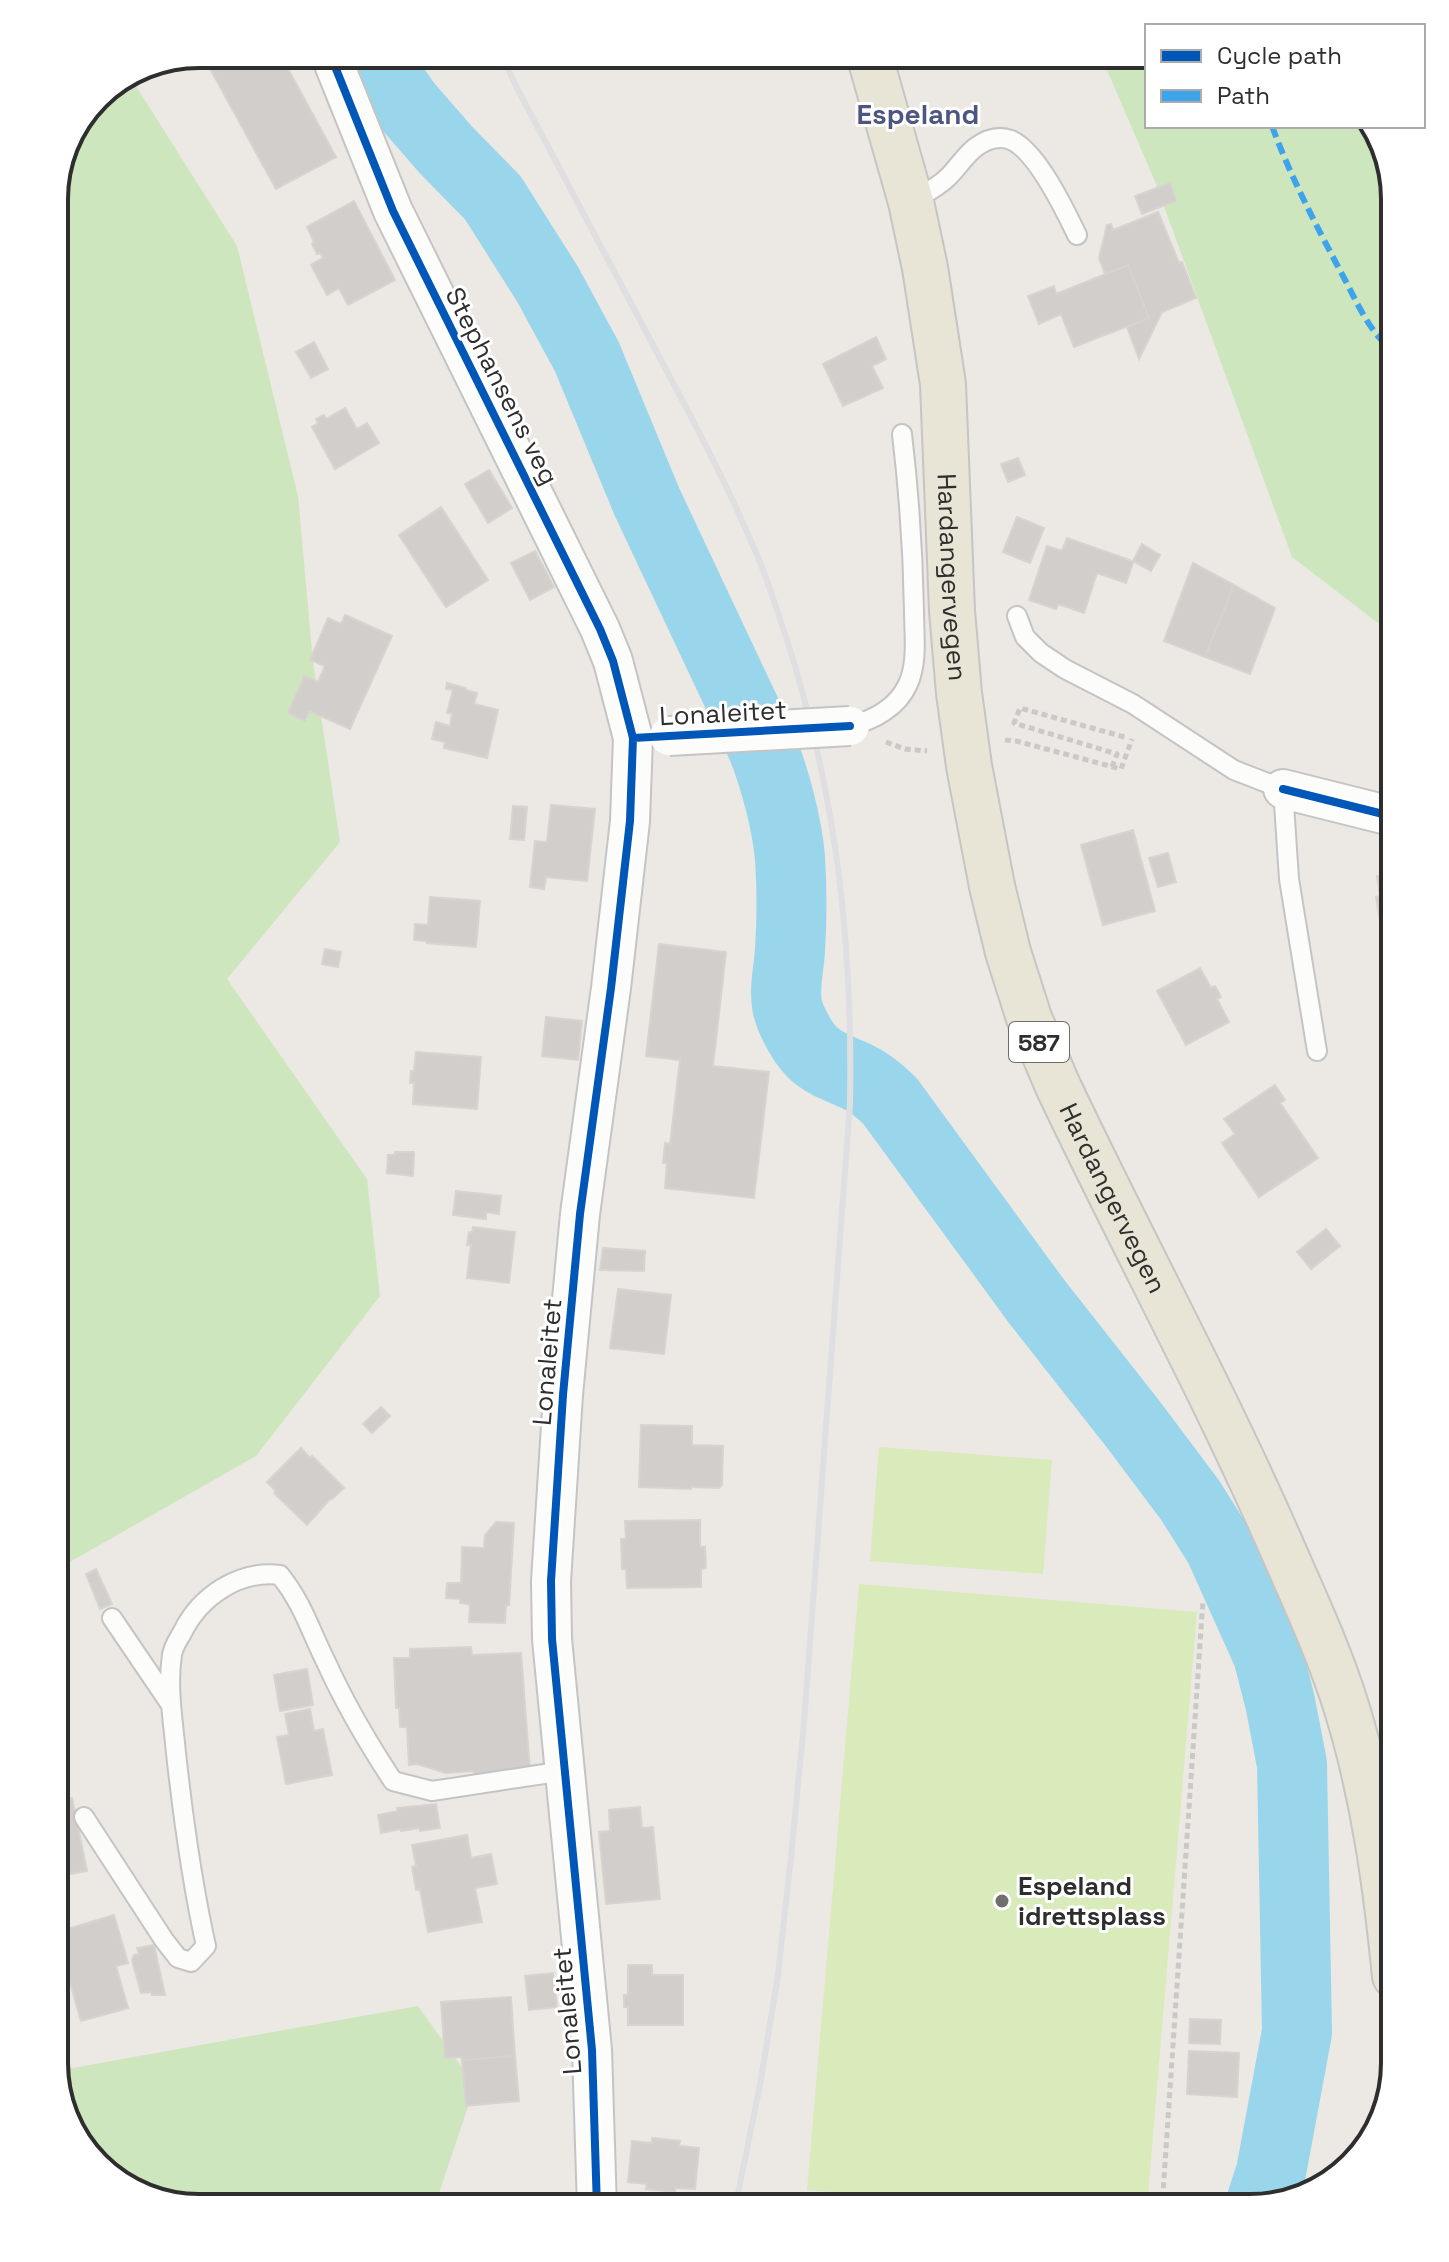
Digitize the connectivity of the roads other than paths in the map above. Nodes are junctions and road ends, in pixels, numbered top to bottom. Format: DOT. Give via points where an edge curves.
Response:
graph roads {
  1 [pos="336,68"];
  2 [pos="873,68"];
  3 [pos="911,202"];
  4 [pos="1077,235"];
  5 [pos="902,434"];
  6 [pos="1017,616"];
  7 [pos="850,726"];
  8 [pos="651,737"];
  9 [pos="1283,789"];
  10 [pos="1381,814"];
  11 [pos="1317,1051"];
  12 [pos="112,1618"];
  13 [pos="171,1705"];
  14 [pos="564,1771"];
  15 [pos="84,1817"];
  16 [pos="1381,1856"];
  17 [pos="597,2194"];
  1 -- 8 [label="street, Stephansens veg" via="393,211"];
  2 -- 3 [label="main road, Hardangervegen / 587"];
  3 -- 4 [label="lane" via="944,181 975,147 995,137 1012,140 1050,185"];
  3 -- 16 [label="main road, Hardangervegen / 587" via="943,384 959,693 1008,952 1057,1084 1317,1626 1368,1786"];
  5 -- 7 [label="lane, Lonaleitet" via="914,572 914,658 908,684 896,702"];
  6 -- 9 [label="lane" via="1025,637 1065,669 1146,712 1234,770"];
  7 -- 8 [label="street, Lonaleitet, bridge"];
  8 -- 14 [label="street, Lonaleitet" via="628,836 580,1214 563,1395 551,1581"];
  9 -- 10 [label="street"];
  9 -- 11 [label="lane" via="1289,879"];
  12 -- 13 [label="lane"];
  13 -- 14 [label="lane" via="172,1652 188,1619 230,1583 263,1573 280,1575 297,1597 326,1664 393,1781 432,1791"];
  13 -- 15 [label="lane" via="206,1946 191,1962 178,1958 164,1940"];
  14 -- 17 [label="street, Lonaleitet" via="592,2050"];
}
